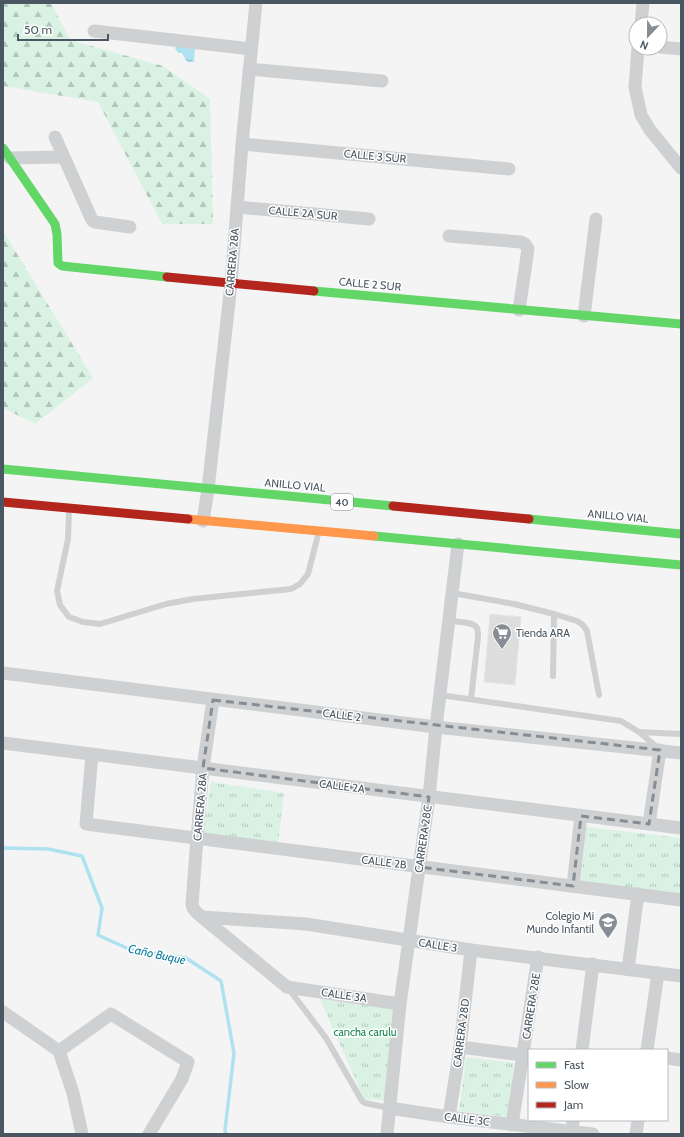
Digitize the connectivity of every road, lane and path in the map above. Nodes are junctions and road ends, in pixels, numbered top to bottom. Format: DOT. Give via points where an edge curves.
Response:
graph roads {
  1 [pos="256,3"];
  2 [pos="643,3"];
  3 [pos="642,16"];
  4 [pos="94,31"];
  5 [pos="668,48"];
  6 [pos="251,49"];
  7 [pos="681,49"];
  8 [pos="637,56"];
  9 [pos="249,69"];
  10 [pos="382,82"];
  11 [pos="55,137"];
  12 [pos="242,144"];
  13 [pos="7,153"];
  14 [pos="63,158"];
  15 [pos="681,168"];
  16 [pos="509,169"];
  17 [pos="237,207"];
  18 [pos="369,219"];
  19 [pos="596,219"];
  20 [pos="130,227"];
  21 [pos="449,236"];
  22 [pos="231,284"];
  23 [pos="519,310"];
  24 [pos="584,316"];
  25 [pos="681,324"];
  26 [pos="3,470"];
  27 [pos="208,489"];
  28 [pos="3,502"];
  29 [pos="69,508"];
  30 [pos="202,521"];
  31 [pos="319,532"];
  32 [pos="681,534"];
  33 [pos="458,544"];
  34 [pos="681,565"];
  35 [pos="452,593"];
  36 [pos="554,614"];
  37 [pos="449,621"];
  38 [pos="3,673"];
  39 [pos="553,676"];
  40 [pos="440,695"];
  41 [pos="599,695"];
  42 [pos="471,699"];
  43 [pos="213,700"];
  44 [pos="436,727"];
  45 [pos="639,732"];
  46 [pos="681,734"];
  47 [pos="3,743"];
  48 [pos="660,750"];
  49 [pos="681,753"];
  50 [pos="92,754"];
  51 [pos="203,768"];
  52 [pos="429,797"];
  53 [pos="581,816"];
  54 [pos="649,824"];
  55 [pos="681,828"];
  56 [pos="197,838"];
  57 [pos="419,866"];
  58 [pos="573,886"];
  59 [pos="638,894"];
  60 [pos="681,900"];
  61 [pos="199,915"];
  62 [pos="408,940"];
  63 [pos="471,950"];
  64 [pos="538,957"];
  65 [pos="593,964"];
  66 [pos="628,969"];
  67 [pos="658,973"];
  68 [pos="681,976"];
  69 [pos="287,987"];
  70 [pos="400,1004"];
  71 [pos="3,1012"];
  72 [pos="460,1046"];
  73 [pos="582,1049"];
  74 [pos="647,1049"];
  75 [pos="59,1051"];
  76 [pos="523,1055"];
  77 [pos="668,1058"];
  78 [pos="681,1060"];
  79 [pos="390,1108"];
  80 [pos="449,1117"];
  81 [pos="638,1121"];
  82 [pos="512,1125"];
  83 [pos="573,1126"];
  84 [pos="82,1134"];
  85 [pos="149,1134"];
  86 [pos="387,1134"];
  87 [pos="593,1134"];
  88 [pos="636,1134"];
  1 -- 6 [label="street, CARRERA 28A"];
  2 -- 3 [label="street"];
  4 -- 6 [label="street"];
  5 -- 7 [label="street"];
  6 -- 9 [label="street, CARRERA 28A"];
  8 -- 15 [label="street" via="635,87 641,115"];
  9 -- 10 [label="street"];
  9 -- 12 [label="street, CARRERA 28A"];
  11 -- 14 [label="street"];
  12 -- 16 [label="street, CALLE 3 SUR"];
  12 -- 17 [label="street, CARRERA 28A"];
  13 -- 14 [label="street"];
  13 -- 22 [label="main road, CALLE 2 SUR" via="55,224 58,233 56,255 58,263 62,266"];
  14 -- 20 [label="street" via="92,220"];
  17 -- 18 [label="street, CALLE 2A SUR"];
  17 -- 22 [label="street, CARRERA 28A"];
  19 -- 24 [label="street"];
  21 -- 23 [label="street" via="525,244 528,249"];
  22 -- 23 [label="main road, CALLE 2 SUR"];
  22 -- 27 [label="street, CARRERA 28A"];
  23 -- 24 [label="main road, CALLE 2 SUR"];
  24 -- 25 [label="main road, CALLE 2 SUR"];
  26 -- 27 [label="main road, ANILLO VIAL / 40"];
  27 -- 30 [label="street, CARRERA 28A"];
  27 -- 32 [label="main road, ANILLO VIAL / 40"];
  28 -- 29 [label="main road"];
  29 -- 30 [label="main road"];
  29 -- 31 [label="lane" via="68,539 57,591 60,605 69,617 100,624 166,604 193,599 291,589 300,584 308,574"];
  30 -- 31 [label="main road"];
  31 -- 33 [label="main road"];
  33 -- 34 [label="main road"];
  33 -- 35 [label="street, CARRERA 28C"];
  35 -- 36 [label="lane"];
  35 -- 37 [label="street, CARRERA 28C"];
  36 -- 39 [label="lane"];
  36 -- 41 [label="lane" via="578,622 587,631"];
  37 -- 40 [label="street, CARRERA 28C"];
  37 -- 42 [label="lane" via="471,623 477,628"];
  38 -- 43 [label="street, CALLE 2"];
  40 -- 42 [label="lane"];
  40 -- 44 [label="street, CARRERA 28C"];
  42 -- 45 [label="lane" via="621,721"];
  43 -- 44 [label="street, CALLE 2"];
  43 -- 51 [label="street, CARRERA 28A"];
  44 -- 48 [label="street, CALLE 2"];
  44 -- 52 [label="street, CARRERA 28C"];
  45 -- 46 [label="lane"];
  45 -- 48 [label="lane"];
  47 -- 50 [label="street, CALLE 2A"];
  48 -- 49 [label="street, CALLE 2"];
  48 -- 54 [label="street"];
  50 -- 51 [label="street, CALLE 2A"];
  50 -- 56 [label="street, CALLE 2B" via="86,824"];
  51 -- 52 [label="street, CALLE 2A"];
  51 -- 56 [label="street, CARRERA 28A"];
  52 -- 53 [label="street, CALLE 2A"];
  52 -- 57 [label="street, CARRERA 28C"];
  53 -- 54 [label="street, CALLE 2A"];
  53 -- 58 [label="street"];
  54 -- 55 [label="street, CALLE 2A"];
  56 -- 57 [label="street, CALLE 2B"];
  56 -- 61 [label="street, CARRERA 28A" via="192,904"];
  57 -- 58 [label="street, CALLE 2B"];
  57 -- 62 [label="street, CARRERA 28C"];
  58 -- 59 [label="street, CALLE 2B"];
  59 -- 60 [label="street, CALLE 2B"];
  59 -- 66 [label="street"];
  61 -- 62 [label="street, CALLE 3" via="306,924"];
  61 -- 69 [label="street"];
  62 -- 63 [label="street, CALLE 3"];
  62 -- 70 [label="street, CARRERA 28C"];
  63 -- 64 [label="street, CALLE 3"];
  63 -- 72 [label="street, CARRERA 28D"];
  64 -- 65 [label="street, CALLE 3"];
  64 -- 76 [label="street, CARRERA 28E"];
  65 -- 66 [label="street, CALLE 3"];
  65 -- 73 [label="street"];
  66 -- 67 [label="street, CALLE 3"];
  67 -- 68 [label="street, CALLE 3"];
  67 -- 74 [label="street"];
  69 -- 70 [label="street, CALLE 3A"];
  69 -- 79 [label="lane" via="326,1038 360,1098 365,1103"];
  70 -- 79 [label="street, CARRERA 28C"];
  71 -- 75 [label="street"];
  72 -- 76 [label="street"];
  72 -- 80 [label="street, CARRERA 28D"];
  75 -- 84 [label="street" via="73,1093"];
  75 -- 85 [label="street" via="111,1014 188,1062 182,1079"];
  76 -- 82 [label="street, CARRERA 28E"];
  77 -- 78 [label="street"];
  79 -- 80 [label="street, CALLE 3C"];
  79 -- 86 [label="street, CARRERA 28C"];
  80 -- 82 [label="street, CALLE 3C"];
  81 -- 88 [label="street"];
  82 -- 83 [label="street, CALLE 3C"];
  83 -- 87 [label="street, CALLE 3C"];
}
